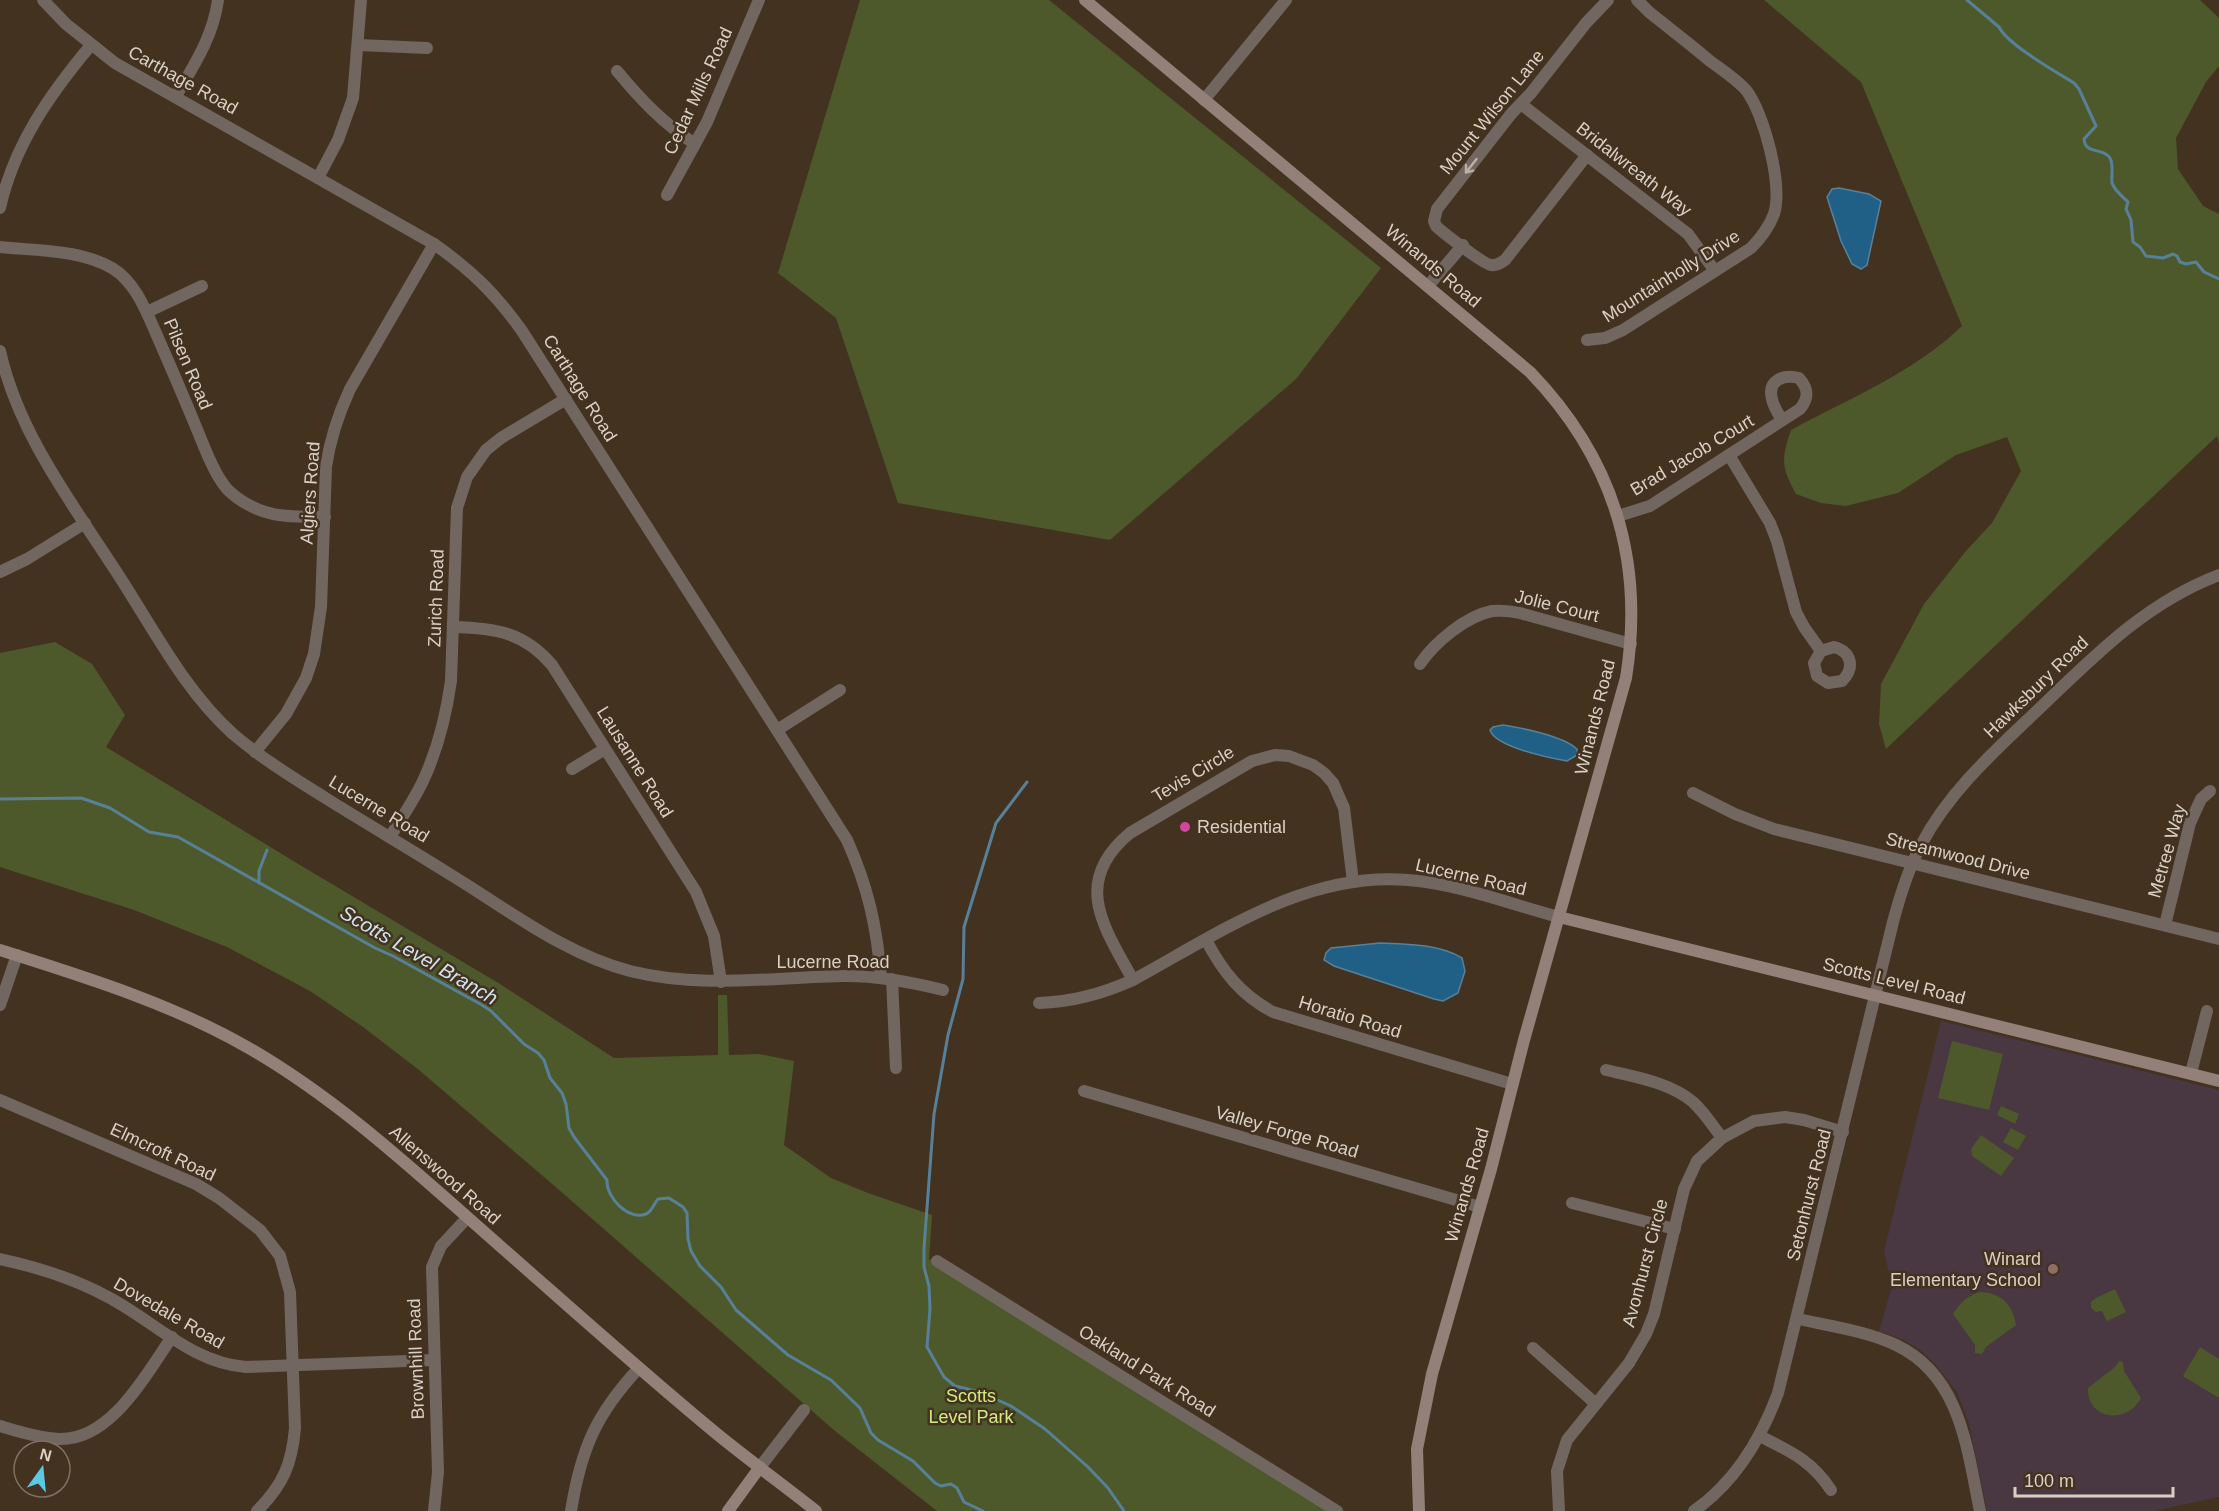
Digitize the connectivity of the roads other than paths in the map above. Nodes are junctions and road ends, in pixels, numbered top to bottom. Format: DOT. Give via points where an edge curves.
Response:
graph roads {
  1 [pos="43,0"];
  2 [pos="218,0"];
  3 [pos="361,0"];
  4 [pos="759,0"];
  5 [pos="1085,0"];
  6 [pos="1286,0"];
  7 [pos="1608,0"];
  8 [pos="1637,0"];
  9 [pos="91,45"];
  10 [pos="358,45"];
  11 [pos="427,48"];
  12 [pos="617,71"];
  13 [pos="176,96"];
  14 [pos="1204,100"];
  15 [pos="1521,104"];
  16 [pos="695,144"];
  17 [pos="1587,155"];
  18 [pos="318,178"];
  19 [pos="667,195"];
  20 [pos="0,208"];
  21 [pos="434,244"];
  22 [pos="1463,245"];
  23 [pos="0,247"];
  24 [pos="1715,271"];
  25 [pos="202,286"];
  26 [pos="1428,286"];
  27 [pos="147,312"];
  28 [pos="1587,340"];
  29 [pos="0,351"];
  30 [pos="566,399"];
  31 [pos="1782,420"];
  32 [pos="1729,455"];
  33 [pos="1618,516"];
  34 [pos="325,517"];
  35 [pos="85,523"];
  36 [pos="0,572"];
  37 [pos="2219,575"];
  38 [pos="453,627"];
  39 [pos="1631,644"];
  40 [pos="1821,651"];
  41 [pos="1420,664"];
  42 [pos="840,690"];
  43 [pos="777,730"];
  44 [pos="605,749"];
  45 [pos="255,752"];
  46 [pos="572,769"];
  47 [pos="2210,791"];
  48 [pos="1693,793"];
  49 [pos="390,837"];
  50 [pos="1912,863"];
  51 [pos="1353,882"];
  52 [pos="1559,917"];
  53 [pos="2165,925"];
  54 [pos="2219,939"];
  55 [pos="1206,940"];
  56 [pos="0,950"];
  57 [pos="17,955"];
  58 [pos="886,978"];
  59 [pos="1133,980"];
  60 [pos="721,982"];
  61 [pos="943,990"];
  62 [pos="1876,996"];
  63 [pos="1040,1003"];
  64 [pos="0,1005"];
  65 [pos="2207,1011"];
  66 [pos="896,1068"];
  67 [pos="1606,1070"];
  68 [pos="2191,1073"];
  69 [pos="2219,1081"];
  70 [pos="1512,1084"];
  71 [pos="1084,1092"];
  72 [pos="0,1100"];
  73 [pos="1843,1132"];
  74 [pos="1722,1138"];
  75 [pos="1572,1203"];
  76 [pos="1480,1208"];
  77 [pos="467,1218"];
  78 [pos="1675,1229"];
  79 [pos="0,1259"];
  80 [pos="938,1261"];
  81 [pos="1798,1319"];
  82 [pos="172,1337"];
  83 [pos="1533,1348"];
  84 [pos="434,1360"];
  85 [pos="292,1365"];
  86 [pos="639,1368"];
  87 [pos="1596,1404"];
  88 [pos="804,1410"];
  89 [pos="0,1426"];
  90 [pos="1760,1436"];
  91 [pos="760,1467"];
  92 [pos="1831,1490"];
  93 [pos="257,1511"];
  94 [pos="434,1511"];
  95 [pos="571,1511"];
  96 [pos="728,1511"];
  97 [pos="816,1511"];
  98 [pos="1337,1511"];
  99 [pos="1419,1511"];
  100 [pos="1559,1511"];
  101 [pos="1694,1511"];
  102 [pos="1980,1511"];
  1 -- 9 [label="street, Carthage Road"];
  2 -- 13 [label="street" via="205,46"];
  3 -- 10 [label="street"];
  4 -- 16 [label="street, Cedar Mills Road"];
  5 -- 14 [label="street, Winands Road"];
  6 -- 14 [label="street"];
  7 -- 15 [label="street, Mount Wilson Lane"];
  8 -- 24 [label="street, Mountainholly Drive" via="1744,88 1764,127 1777,192 1774,213 1760,240"];
  9 -- 13 [label="street, Carthage Road" via="115,63"];
  9 -- 20 [label="street" via="33,123"];
  10 -- 11 [label="street"];
  10 -- 18 [label="street" via="353,98 338,140"];
  12 -- 16 [label="street" via="658,117"];
  13 -- 18 [label="street, Carthage Road"];
  14 -- 26 [label="street, Winands Road"];
  15 -- 17 [label="street, Bridalwreath Way"];
  15 -- 22 [label="street, Mount Wilson Lane, one-way" via="1437,209 1434,221 1439,229"];
  16 -- 19 [label="street, Cedar Mills Road"];
  17 -- 22 [label="street" via="1505,260 1488,265"];
  17 -- 24 [label="street, Bridalwreath Way" via="1688,234"];
  18 -- 21 [label="street, Carthage Road"];
  21 -- 30 [label="street, Carthage Road" via="491,290"];
  21 -- 34 [label="street, Algiers Road" via="339,412 326,467"];
  22 -- 26 [label="street"];
  23 -- 27 [label="street, Pilsen Road" via="69,254 104,263 125,278"];
  24 -- 28 [label="street, Mountainholly Drive" via="1623,330"];
  25 -- 27 [label="street"];
  26 -- 33 [label="street, Winands Road" via="1530,372 1563,408 1604,477"];
  27 -- 34 [label="street, Pilsen Road" via="211,461 227,488 260,510 292,517"];
  29 -- 35 [label="street, Lucerne Road" via="12,394 37,448"];
  30 -- 38 [label="street, Zurich Road" via="501,438 486,450 466,477 457,508"];
  30 -- 43 [label="street, Carthage Road"];
  31 -- 32 [label="street, Brad Jacob Court"];
  32 -- 33 [label="street, Brad Jacob Court" via="1650,506"];
  32 -- 40 [label="street" via="1770,523 1796,612"];
  33 -- 39 [label="street, Winands Road" via="1632,587"];
  34 -- 45 [label="street, Algiers Road" via="321,607 314,654 286,714"];
  35 -- 36 [label="street"];
  35 -- 45 [label="street, Lucerne Road" via="179,670 216,717"];
  37 -- 50 [label="street, Hawksbury Road" via="2169,598 2115,637 1962,784"];
  38 -- 44 [label="street, Lausanne Road" via="501,631 541,652"];
  38 -- 49 [label="street, Zurich Road" via="451,681 434,755 423,782"];
  39 -- 41 [label="street, Jolie Court" via="1520,613 1491,611 1446,636"];
  39 -- 52 [label="street, Winands Road" via="1622,695"];
  42 -- 43 [label="street"];
  43 -- 58 [label="street, Carthage Road" via="831,813 858,865"];
  44 -- 46 [label="street"];
  44 -- 60 [label="street, Lausanne Road" via="696,892 714,936"];
  45 -- 49 [label="street, Lucerne Road"];
  47 -- 53 [label="street, Metree Way" via="2190,823"];
  48 -- 50 [label="street, Streamwood Drive" via="1774,829"];
  49 -- 60 [label="street, Lucerne Road" via="593,958 652,976"];
  50 -- 53 [label="street, Streamwood Drive"];
  50 -- 62 [label="street, Setonhurst Road"];
  51 -- 52 [label="street, Lucerne Road" via="1426,882"];
  51 -- 55 [label="street, Lucerne Road" via="1326,886 1276,903"];
  51 -- 59 [label="street, Tevis Circle" via="1344,808 1333,783 1302,759 1275,755 1252,761 1130,833 1111,854 1097,891 1098,912"];
  52 -- 62 [label="street, Scotts Level Road"];
  52 -- 70 [label="street, Winands Road"];
  53 -- 54 [label="street, Streamwood Drive"];
  55 -- 59 [label="street, Lucerne Road"];
  55 -- 70 [label="street, Horatio Road" via="1229,978 1257,1003 1274,1012"];
  56 -- 57 [label="street, Allenswood Road"];
  57 -- 64 [label="street"];
  57 -- 77 [label="street, Allenswood Road" via="167,1007 249,1048 322,1095"];
  58 -- 60 [label="street, Lucerne Road"];
  58 -- 61 [label="street, Lucerne Road"];
  58 -- 66 [label="street, Carthage Road"];
  59 -- 63 [label="street, Lucerne Road" via="1083,999"];
  62 -- 68 [label="street, Scotts Level Road"];
  62 -- 73 [label="street, Setonhurst Road"];
  65 -- 68 [label="street"];
  67 -- 74 [label="street" via="1678,1093 1693,1102"];
  68 -- 69 [label="street, Scotts Level Road"];
  70 -- 76 [label="street, Winands Road"];
  71 -- 76 [label="street, Valley Forge Road"];
  72 -- 85 [label="street, Elmcroft Road" via="196,1184 260,1230 280,1256 286,1272"];
  73 -- 74 [label="street, Avonhurst Circle" via="1804,1120 1770,1117"];
  73 -- 81 [label="street, Setonhurst Road"];
  74 -- 78 [label="street, Avonhurst Circle" via="1702,1155 1690,1174"];
  75 -- 78 [label="street"];
  76 -- 99 [label="street, Winands Road" via="1423,1412 1417,1449"];
  77 -- 84 [label="street, Brownhill Road" via="441,1246 432,1267"];
  77 -- 86 [label="street, Allenswood Road"];
  78 -- 87 [label="street, Avonhurst Circle" via="1646,1334 1629,1363"];
  79 -- 82 [label="street, Dovedale Road" via="76,1282"];
  80 -- 98 [label="street, Oakland Park Road"];
  81 -- 90 [label="street, Setonhurst Road" via="1778,1393"];
  81 -- 102 [label="street" via="1896,1345 1933,1372 1949,1392 1957,1411"];
  82 -- 85 [label="street, Dovedale Road" via="195,1353 229,1366"];
  82 -- 89 [label="street" via="113,1416 88,1433 60,1439"];
  83 -- 87 [label="street"];
  84 -- 85 [label="street, Dovedale Road"];
  84 -- 94 [label="street, Brownhill Road" via="438,1472"];
  85 -- 93 [label="street, Elmcroft Road" via="295,1428 289,1466"];
  86 -- 91 [label="street, Allenswood Road"];
  86 -- 95 [label="street" via="616,1392 593,1431 576,1481"];
  87 -- 100 [label="street, Avonhurst Circle" via="1567,1440 1561,1455 1556,1487"];
  88 -- 91 [label="street"];
  90 -- 92 [label="street" via="1808,1462"];
  90 -- 101 [label="street, Setonhurst Road" via="1739,1467"];
  91 -- 96 [label="street"];
  91 -- 97 [label="street, Allenswood Road"];
}
